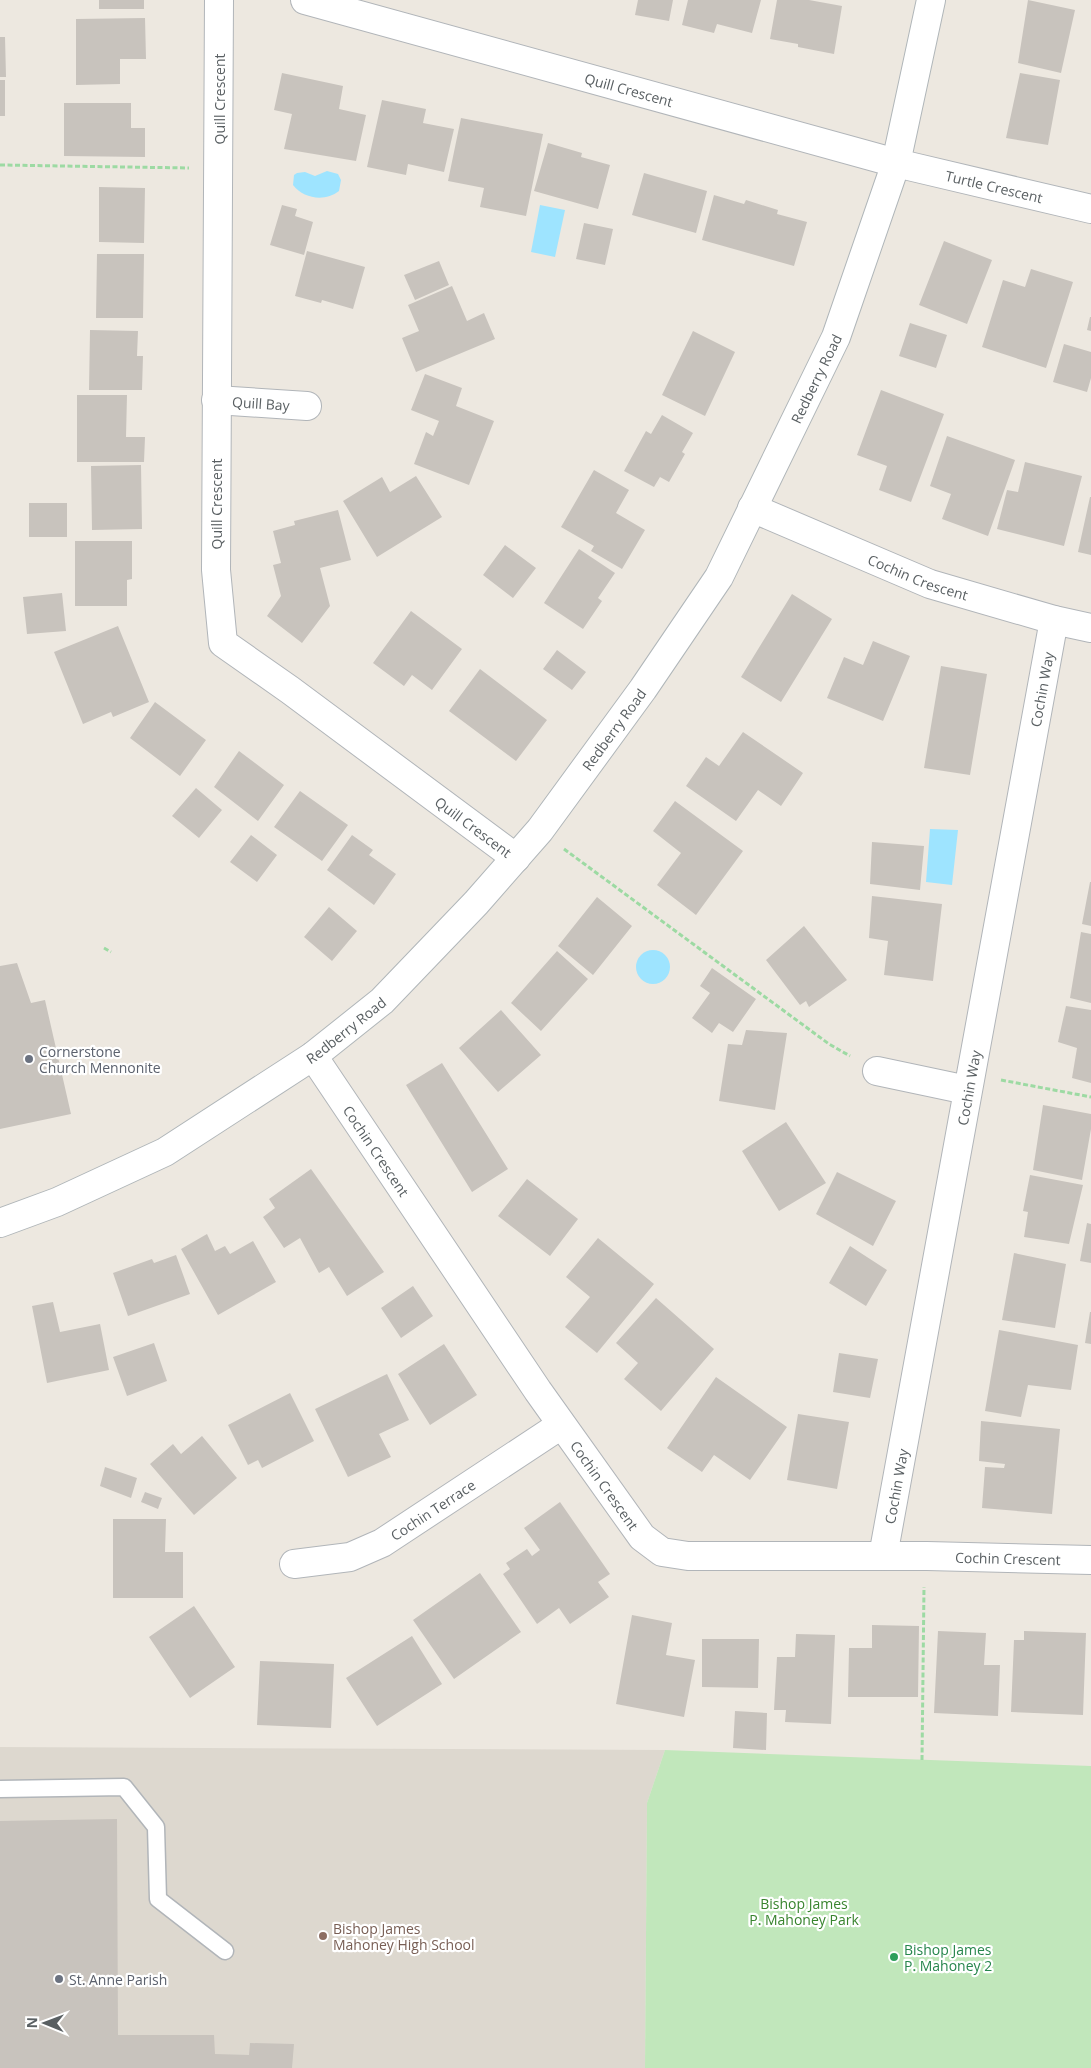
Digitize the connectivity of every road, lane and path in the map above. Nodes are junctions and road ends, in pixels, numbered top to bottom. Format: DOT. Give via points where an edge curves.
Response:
graph roads {
  1 [pos="219,0"];
  2 [pos="305,0"];
  3 [pos="931,0"];
  4 [pos="896,163"];
  5 [pos="0,165"];
  6 [pos="190,168"];
  7 [pos="1091,209"];
  8 [pos="216,400"];
  9 [pos="307,406"];
  10 [pos="752,508"];
  11 [pos="1054,620"];
  12 [pos="1091,628"];
  13 [pos="570,854"];
  14 [pos="516,858"];
  15 [pos="104,948"];
  16 [pos="111,952"];
  17 [pos="829,1044"];
  18 [pos="313,1056"];
  19 [pos="877,1072"];
  20 [pos="1003,1080"];
  21 [pos="967,1090"];
  22 [pos="1091,1097"];
  23 [pos="0,1222"];
  24 [pos="561,1425"];
  25 [pos="883,1556"];
  26 [pos="1091,1560"];
  27 [pos="294,1564"];
  28 [pos="924,1588"];
  29 [pos="922,1760"];
  30 [pos="0,1788"];
  31 [pos="225,1951"];
  1 -- 8 [label="street, Quill Crescent"];
  2 -- 4 [label="street, Quill Crescent"];
  3 -- 4 [label="street, Redberry Road"];
  4 -- 7 [label="street, Turtle Crescent"];
  4 -- 10 [label="street, Redberry Road" via="836,337"];
  5 -- 6 [label="path"];
  8 -- 9 [label="street, Quill Bay"];
  8 -- 14 [label="street, Quill Crescent" via="216,570 223,643"];
  10 -- 11 [label="street, Cochin Crescent" via="930,584"];
  10 -- 14 [label="street, Redberry Road" via="719,577 643,689"];
  11 -- 12 [label="street, Cochin Crescent"];
  11 -- 21 [label="street, Cochin Way"];
  13 -- 17 [label="path"];
  14 -- 18 [label="street, Redberry Road" via="382,1001"];
  15 -- 16 [label="path"];
  18 -- 23 [label="street, Redberry Road" via="166,1152 57,1202"];
  18 -- 24 [label="street, Cochin Crescent"];
  19 -- 21 [label="street"];
  20 -- 22 [label="path"];
  21 -- 25 [label="street, Cochin Way"];
  24 -- 25 [label="street, Cochin Crescent" via="642,1537 662,1552 688,1556"];
  24 -- 27 [label="street, Cochin Terrace" via="382,1544 350,1557"];
  25 -- 26 [label="street, Cochin Crescent"];
  28 -- 29 [label="path"];
  30 -- 31 [label="lane" via="124,1787 156,1828 158,1899"];
}
